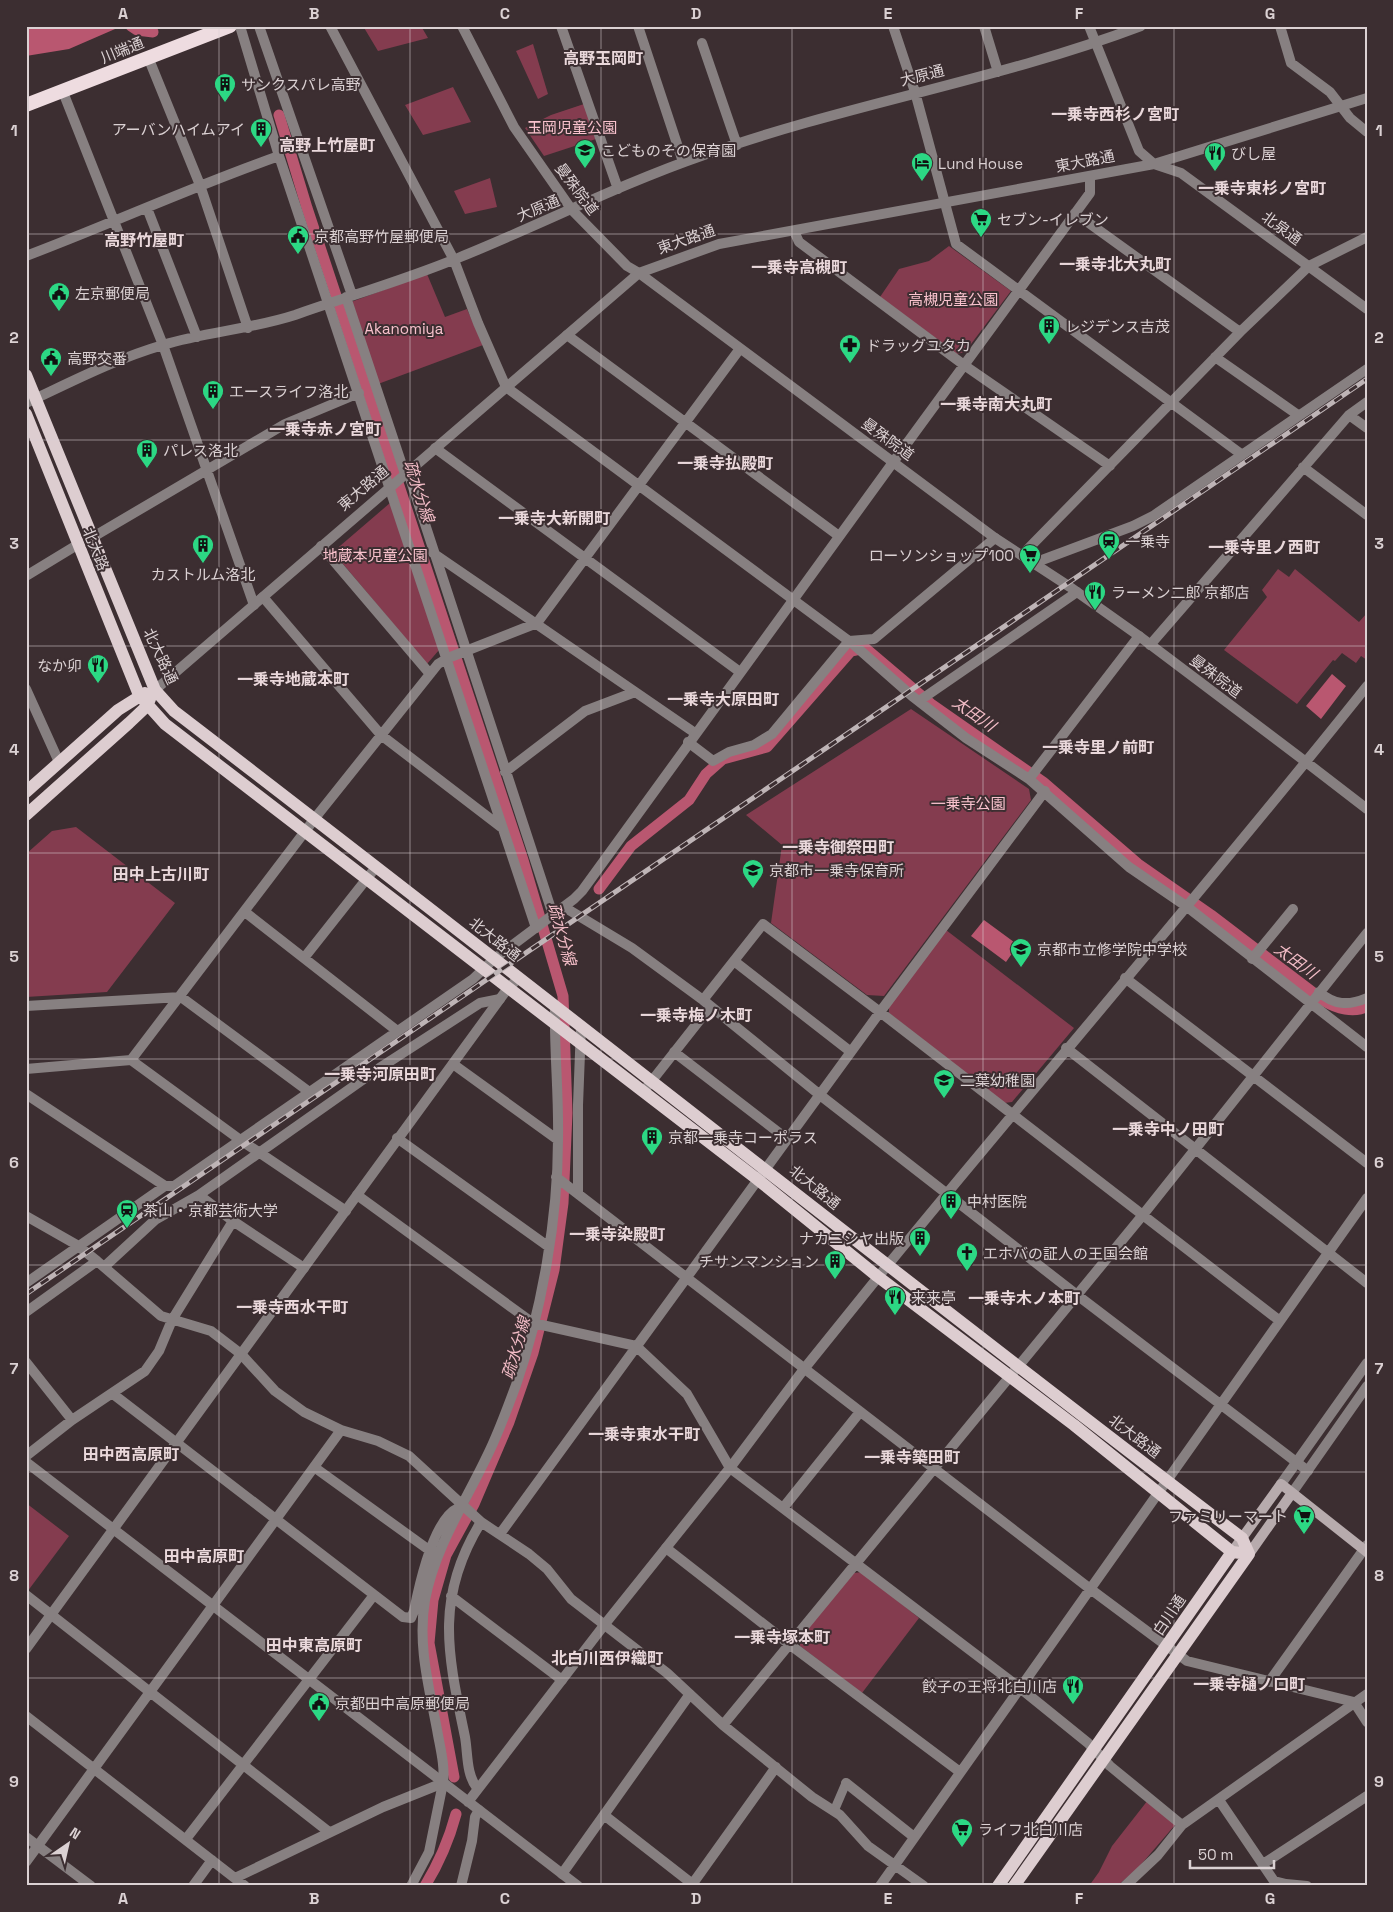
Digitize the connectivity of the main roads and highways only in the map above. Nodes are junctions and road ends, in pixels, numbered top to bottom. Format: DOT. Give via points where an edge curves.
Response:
graph roads {
  1 [pos="230,26"];
  2 [pos="26,106"];
  3 [pos="26,375"];
  4 [pos="30,401"];
  5 [pos="26,414"];
  6 [pos="155,690"];
  7 [pos="139,695"];
  8 [pos="147,706"];
  9 [pos="26,792"];
  10 [pos="26,815"];
  11 [pos="1014,1372"];
  12 [pos="1292,1493"];
  13 [pos="1242,1538"];
  14 [pos="1366,1549"];
  15 [pos="1232,1552"];
  16 [pos="1249,1554"];
  17 [pos="1099,1754"];
  18 [pos="998,1886"];
  19 [pos="1014,1886"];
  1 -- 2 [label="highway, 川端通"];
  3 -- 4 [label="main road, 北大路通"];
  4 -- 6 [label="main road, 北大路通" via="93,537"];
  5 -- 7 [label="main road, 北大路"];
  6 -- 7 [label="main road, 東大路通"];
  6 -- 8 [label="main road, 東大路通"];
  6 -- 11 [label="main road, 北大路通" via="174,711 765,1168"];
  7 -- 8 [label="main road, 北大路通"];
  7 -- 9 [label="main road, 東大路通"];
  8 -- 10 [label="main road, 東大路通"];
  8 -- 11 [label="main road, 北大路通" via="165,724 758,1179 877,1276"];
  11 -- 13 [label="main road, 北大路通"];
  11 -- 15 [label="main road, 北大路通" via="1158,1495"];
  12 -- 13 [label="main road, 白川通" via="1281,1484"];
  12 -- 14 [label="main road"];
  12 -- 16 [label="main road, 白川通"];
  13 -- 15 [label="main road, 白川通"];
  13 -- 16 [label="main road, 北大路通"];
  15 -- 16 [label="main road"];
  15 -- 17 [label="main road, 白川通"];
  16 -- 17 [label="main road, 白川通" via="1179,1655"];
  17 -- 18 [label="main road, 白川通"];
  17 -- 19 [label="main road, 白川通"];
}
